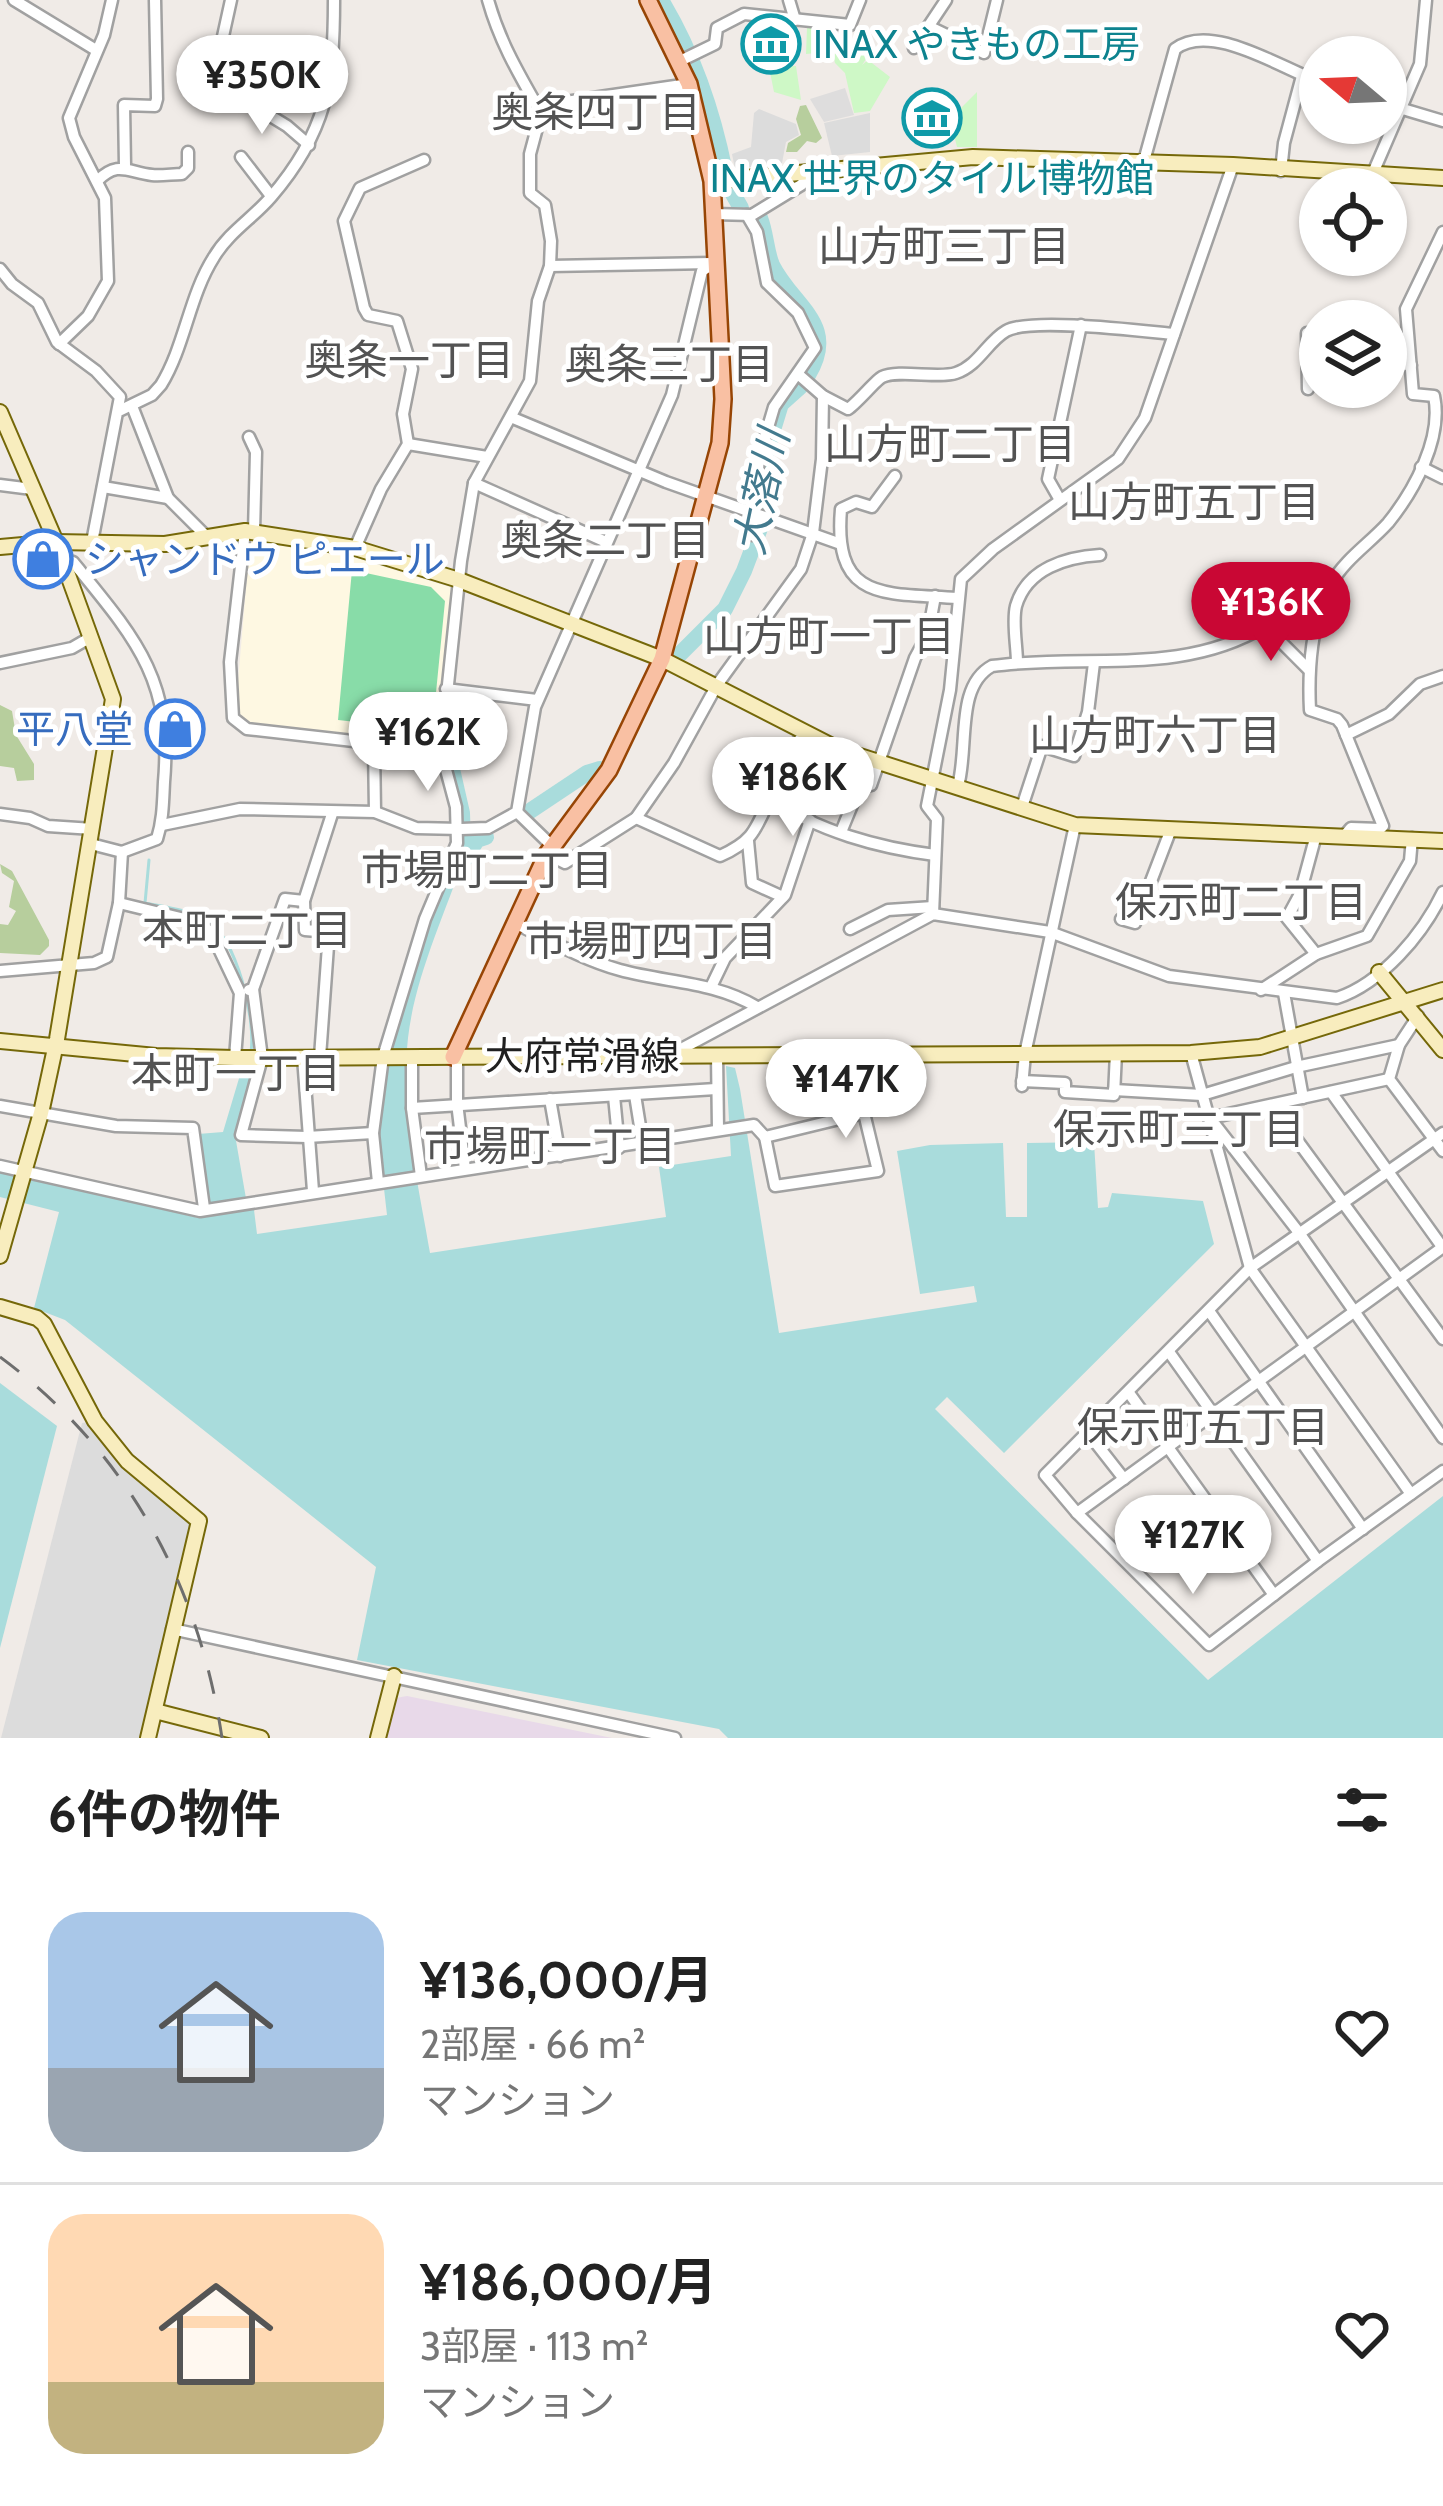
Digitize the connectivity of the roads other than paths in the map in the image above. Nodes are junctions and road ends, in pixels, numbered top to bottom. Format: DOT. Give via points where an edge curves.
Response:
graph roads {
  1 [pos="14,0"];
  2 [pos="112,0"];
  3 [pos="155,0"];
  4 [pos="231,0"];
  5 [pos="334,0"];
  6 [pos="488,0"];
  7 [pos="648,0"];
  8 [pos="789,0"];
  9 [pos="860,0"];
  10 [pos="946,0"];
  11 [pos="997,0"];
  12 [pos="1426,0"];
  13 [pos="795,20"];
  14 [pos="930,27"];
  15 [pos="914,49"];
  16 [pos="96,50"];
  17 [pos="220,50"];
  18 [pos="689,57"];
  19 [pos="1299,74"];
  20 [pos="688,84"];
  21 [pos="1299,87"];
  22 [pos="1407,95"];
  23 [pos="238,97"];
  24 [pos="538,106"];
  25 [pos="1407,111"];
  26 [pos="1443,121"];
  27 [pos="309,145"];
  28 [pos="188,152"];
  29 [pos="241,157"];
  30 [pos="424,160"];
  31 [pos="1144,161"];
  32 [pos="1233,164"];
  33 [pos="124,166"];
  34 [pos="1281,170"];
  35 [pos="816,171"];
  36 [pos="1299,171"];
  37 [pos="1407,175"];
  38 [pos="1443,178"];
  39 [pos="98,181"];
  40 [pos="712,181"];
  41 [pos="271,196"];
  42 [pos="713,214"];
  43 [pos="748,215"];
  44 [pos="1443,232"];
  45 [pos="714,263"];
  46 [pos="550,266"];
  47 [pos="0,269"];
  48 [pos="1081,325"];
  49 [pos="1174,334"];
  50 [pos="59,344"];
  51 [pos="1407,365"];
  52 [pos="1411,365"];
  53 [pos="799,375"];
  54 [pos="823,396"];
  55 [pos="126,408"];
  56 [pos="0,412"];
  57 [pos="513,418"];
  58 [pos="249,437"];
  59 [pos="408,444"];
  60 [pos="487,457"];
  61 [pos="1421,467"];
  62 [pos="639,470"];
  63 [pos="895,476"];
  64 [pos="1443,478"];
  65 [pos="474,483"];
  66 [pos="0,485"];
  67 [pos="103,487"];
  68 [pos="32,489"];
  69 [pos="707,495"];
  70 [pos="168,498"];
  71 [pos="1060,500"];
  72 [pos="761,515"];
  73 [pos="249,532"];
  74 [pos="813,533"];
  75 [pos="752,535"];
  76 [pos="208,538"];
  77 [pos="56,542"];
  78 [pos="92,542"];
  79 [pos="606,542"];
  80 [pos="838,543"];
  81 [pos="0,547"];
  82 [pos="355,548"];
  83 [pos="1100,555"];
  84 [pos="62,559"];
  85 [pos="459,580"];
  86 [pos="935,596"];
  87 [pos="957,598"];
  88 [pos="571,622"];
  89 [pos="91,638"];
  90 [pos="662,659"];
  91 [pos="0,663"];
  92 [pos="1017,663"];
  93 [pos="1094,663"];
  94 [pos="1309,670"];
  95 [pos="1443,676"];
  96 [pos="717,685"];
  97 [pos="451,689"];
  98 [pos="950,690"];
  99 [pos="968,692"];
  100 [pos="537,700"];
  101 [pos="807,734"];
  102 [pos="1346,735"];
  103 [pos="374,745"];
  104 [pos="441,751"];
  105 [pos="878,762"];
  106 [pos="932,779"];
  107 [pos="958,787"];
  108 [pos="770,798"];
  109 [pos="1022,807"];
  110 [pos="376,812"];
  111 [pos="517,812"];
  112 [pos="0,814"];
  113 [pos="332,814"];
  114 [pos="635,818"];
  115 [pos="810,820"];
  116 [pos="162,825"];
  117 [pos="1075,825"];
  118 [pos="463,829"];
  119 [pos="1172,829"];
  120 [pos="842,832"];
  121 [pos="1316,835"];
  122 [pos="1345,836"];
  123 [pos="92,837"];
  124 [pos="1412,838"];
  125 [pos="748,841"];
  126 [pos="1443,841"];
  127 [pos="549,850"];
  128 [pos="122,852"];
  129 [pos="935,855"];
  130 [pos="1443,892"];
  131 [pos="783,897"];
  132 [pos="304,901"];
  133 [pos="118,903"];
  134 [pos="933,910"];
  135 [pos="1121,920"];
  136 [pos="514,923"];
  137 [pos="850,929"];
  138 [pos="1050,932"];
  139 [pos="1316,954"];
  140 [pos="70,963"];
  141 [pos="0,971"];
  142 [pos="1379,972"];
  143 [pos="711,987"];
  144 [pos="1261,990"];
  145 [pos="1443,990"];
  146 [pos="246,991"];
  147 [pos="1284,992"];
  148 [pos="1406,1002"];
  149 [pos="757,1007"];
  150 [pos="1418,1016"];
  151 [pos="1290,1039"];
  152 [pos="0,1041"];
  153 [pos="1399,1045"];
  154 [pos="52,1048"];
  155 [pos="1443,1050"];
  156 [pos="1116,1053"];
  157 [pos="1191,1053"];
  158 [pos="851,1054"];
  159 [pos="1025,1054"];
  160 [pos="717,1055"];
  161 [pos="669,1056"];
  162 [pos="311,1057"];
  163 [pos="455,1057"];
  164 [pos="249,1058"];
  165 [pos="386,1058"];
  166 [pos="409,1058"];
  167 [pos="1296,1067"];
  168 [pos="1389,1079"];
  169 [pos="716,1089"];
  170 [pos="1114,1090"];
  171 [pos="1331,1092"];
  172 [pos="1202,1095"];
  173 [pos="614,1096"];
  174 [pos="635,1096"];
  175 [pos="1303,1098"];
  176 [pos="550,1099"];
  177 [pos="457,1103"];
  178 [pos="0,1106"];
  179 [pos="1271,1106"];
  180 [pos="412,1108"];
  181 [pos="41,1113"];
  182 [pos="864,1113"];
  183 [pos="1210,1118"];
  184 [pos="718,1129"];
  185 [pos="373,1133"];
  186 [pos="1439,1136"];
  187 [pos="308,1137"];
  188 [pos="765,1137"];
  189 [pos="643,1145"];
  190 [pos="620,1148"];
  191 [pos="1443,1151"];
  192 [pos="560,1156"];
  193 [pos="0,1166"];
  194 [pos="465,1169"];
  195 [pos="22,1172"];
  196 [pos="1390,1172"];
  197 [pos="421,1176"];
  198 [pos="378,1182"];
  199 [pos="313,1191"];
  200 [pos="1346,1203"];
  201 [pos="204,1208"];
  202 [pos="1300,1234"];
  203 [pos="1443,1248"];
  204 [pos="0,1256"];
  205 [pos="1250,1268"];
  206 [pos="1399,1279"];
  207 [pos="0,1307"];
  208 [pos="1209,1311"];
  209 [pos="1354,1311"];
  210 [pos="1443,1340"];
  211 [pos="1307,1345"];
  212 [pos="1169,1352"];
  213 [pos="1258,1381"];
  214 [pos="1129,1393"];
  215 [pos="1213,1414"];
  216 [pos="1088,1433"];
  217 [pos="1443,1438"];
  218 [pos="1168,1447"];
  219 [pos="1443,1472"];
  220 [pos="1124,1479"];
  221 [pos="1412,1494"];
  222 [pos="1077,1513"];
  223 [pos="1363,1529"];
  224 [pos="1318,1561"];
  225 [pos="1274,1595"];
  226 [pos="172,1629"];
  227 [pos="394,1676"];
  228 [pos="155,1711"];
  229 [pos="148,1738"];
  230 [pos="261,1738"];
  231 [pos="378,1738"];
  232 [pos="675,1738"];
  1 -- 16 [label="street"];
  2 -- 16 [label="street"];
  3 -- 33 [label="street" via="157,99 155,106 124,105"];
  4 -- 17 [label="street"];
  5 -- 27 [label="street" via="332,74"];
  6 -- 24 [label="street"];
  7 -- 18 [label="main road"];
  8 -- 13 [label="street"];
  9 -- 13 [label="street" via="850,25"];
  10 -- 14 [label="street"];
  11 -- 14 [label="street" via="984,53"];
  12 -- 22 [label="street" via="1420,64"];
  13 -- 18 [label="street" via="744,14"];
  14 -- 15 [label="street"];
  16 -- 39 [label="street" via="69,118"];
  18 -- 20 [label="main road"];
  19 -- 31 [label="street" via="1203,38 1187,40 1175,49"];
  20 -- 24 [label="street"];
  20 -- 40 [label="main road"];
  21 -- 34 [label="street"];
  23 -- 27 [label="street"];
  24 -- 46 [label="street" via="530,194 545,205"];
  25 -- 26 [label="street"];
  27 -- 41 [label="street"];
  28 -- 33 [label="street" via="182,174"];
  29 -- 41 [label="street"];
  30 -- 59 [label="street" via="360,188 344,220 364,308 397,321 411,362 403,414"];
  31 -- 32 [label="street"];
  31 -- 35 [label="street" via="973,157"];
  32 -- 34 [label="street"];
  32 -- 49 [label="street"];
  33 -- 39 [label="street"];
  34 -- 36 [label="street"];
  35 -- 40 [label="street"];
  35 -- 43 [label="street"];
  37 -- 38 [label="street"];
  39 -- 50 [label="street" via="108,281"];
  40 -- 42 [label="main road"];
  41 -- 55 [label="street" via="215,254 168,373 152,395"];
  42 -- 43 [label="street"];
  42 -- 45 [label="main road"];
  43 -- 53 [label="street" via="767,283 798,314 815,348"];
  44 -- 52 [label="street" via="1406,309"];
  45 -- 46 [label="street"];
  45 -- 62 [label="street" via="702,271 672,395"];
  45 -- 69 [label="main road" via="723,399"];
  46 -- 57 [label="street" via="530,381"];
  47 -- 50 [label="street" via="38,303"];
  48 -- 49 [label="street"];
  48 -- 54 [label="street" via="1007,330 964,370 882,376 848,409"];
  48 -- 71 [label="street" via="1048,479"];
  49 -- 71 [label="street" via="1132,442"];
  50 -- 55 [label="street" via="96,371"];
  51 -- 52 [label="street"];
  52 -- 61 [label="street" via="1413,394 1436,400 1437,426"];
  53 -- 54 [label="street"];
  53 -- 72 [label="street" via="774,407 759,458"];
  54 -- 74 [label="street"];
  55 -- 67 [label="street"];
  55 -- 70 [label="street"];
  56 -- 68 [label="street"];
  57 -- 60 [label="street"];
  57 -- 62 [label="street"];
  58 -- 73 [label="street" via="256,452"];
  59 -- 60 [label="street"];
  59 -- 82 [label="street"];
  60 -- 65 [label="street"];
  61 -- 64 [label="street"];
  61 -- 94 [label="street" via="1388,523 1334,579"];
  62 -- 69 [label="street"];
  62 -- 79 [label="street"];
  63 -- 80 [label="street" via="872,507 856,502 841,509"];
  65 -- 79 [label="street"];
  65 -- 85 [label="street"];
  66 -- 68 [label="street"];
  67 -- 70 [label="street"];
  67 -- 78 [label="street"];
  68 -- 77 [label="street"];
  69 -- 72 [label="street"];
  69 -- 90 [label="main road"];
  70 -- 76 [label="street"];
  71 -- 87 [label="street" via="974,564"];
  72 -- 74 [label="street"];
  72 -- 75 [label="street"];
  73 -- 76 [label="street"];
  73 -- 82 [label="street"];
  73 -- 103 [label="street" via="230,662 233,718 247,729"];
  74 -- 80 [label="street"];
  74 -- 96 [label="street" via="794,581"];
  76 -- 78 [label="street"];
  77 -- 78 [label="street"];
  77 -- 81 [label="street"];
  77 -- 84 [label="street"];
  79 -- 88 [label="street"];
  80 -- 86 [label="street" via="864,586"];
  82 -- 85 [label="street"];
  83 -- 92 [label="street" via="1072,557 1033,578 1016,606"];
  84 -- 89 [label="street"];
  84 -- 116 [label="street" via="74,562 120,620 160,695"];
  85 -- 88 [label="street"];
  85 -- 97 [label="street"];
  86 -- 87 [label="street"];
  86 -- 105 [label="street"];
  87 -- 98 [label="street"];
  88 -- 90 [label="street"];
  88 -- 100 [label="street"];
  89 -- 91 [label="street"];
  89 -- 123 [label="street" via="112,699"];
  90 -- 96 [label="street"];
  90 -- 127 [label="main road" via="609,770"];
  92 -- 93 [label="street"];
  92 -- 99 [label="street" via="977,674"];
  93 -- 94 [label="street" via="1183,659 1265,626"];
  93 -- 109 [label="street" via="1074,756 1042,746"];
  94 -- 102 [label="street" via="1310,710 1337,719"];
  95 -- 102 [label="street"];
  96 -- 101 [label="street"];
  96 -- 114 [label="street"];
  97 -- 100 [label="street"];
  97 -- 104 [label="street"];
  98 -- 99 [label="street"];
  98 -- 106 [label="street"];
  99 -- 107 [label="street"];
  100 -- 111 [label="street"];
  101 -- 105 [label="street"];
  101 -- 108 [label="street" via="759,777"];
  102 -- 122 [label="street" via="1383,826"];
  103 -- 104 [label="street"];
  103 -- 110 [label="street"];
  104 -- 118 [label="street"];
  105 -- 106 [label="street"];
  105 -- 120 [label="street"];
  106 -- 107 [label="street"];
  106 -- 129 [label="street" via="927,806 937,819"];
  107 -- 109 [label="street"];
  108 -- 115 [label="street"];
  108 -- 125 [label="street"];
  109 -- 117 [label="street"];
  110 -- 113 [label="street"];
  110 -- 118 [label="street" via="416,828"];
  111 -- 118 [label="street" via="488,828"];
  111 -- 127 [label="street"];
  112 -- 123 [label="street"];
  113 -- 116 [label="street" via="240,808"];
  113 -- 132 [label="street"];
  114 -- 125 [label="street" via="720,856"];
  114 -- 127 [label="street" via="565,863"];
  115 -- 120 [label="street"];
  115 -- 131 [label="street"];
  116 -- 128 [label="street" via="150,844"];
  117 -- 119 [label="street"];
  117 -- 138 [label="street"];
  118 -- 165 [label="street" via="424,919"];
  119 -- 121 [label="street"];
  119 -- 135 [label="street" via="1135,923"];
  120 -- 129 [label="street"];
  121 -- 122 [label="street"];
  121 -- 139 [label="street" via="1287,919"];
  122 -- 124 [label="street"];
  123 -- 128 [label="street"];
  123 -- 140 [label="street"];
  124 -- 126 [label="street"];
  124 -- 139 [label="street" via="1410,861 1366,936"];
  125 -- 131 [label="street" via="752,883"];
  127 -- 136 [label="main road"];
  128 -- 133 [label="street"];
  129 -- 134 [label="street"];
  130 -- 142 [label="street" via="1415,937"];
  131 -- 143 [label="street" via="725,958"];
  132 -- 146 [label="street" via="285,899"];
  132 -- 162 [label="street" via="305,930 329,932"];
  133 -- 140 [label="street" via="107,957"];
  133 -- 146 [label="street" via="211,932"];
  134 -- 137 [label="street" via="888,910"];
  134 -- 138 [label="street"];
  134 -- 149 [label="street"];
  136 -- 143 [label="street" via="613,968"];
  136 -- 163 [label="main road"];
  138 -- 144 [label="street" via="1169,976"];
  138 -- 159 [label="street"];
  139 -- 144 [label="street"];
  140 -- 141 [label="street"];
  140 -- 154 [label="street"];
  142 -- 147 [label="street" via="1343,996"];
  142 -- 148 [label="street"];
  143 -- 149 [label="street"];
  144 -- 147 [label="street"];
  145 -- 148 [label="street, 大府常滑線"];
  146 -- 164 [label="street"];
  146 -- 164 [label="street"];
  147 -- 151 [label="street"];
  148 -- 150 [label="street"];
  148 -- 151 [label="street, 大府常滑線"];
  149 -- 161 [label="street"];
  150 -- 153 [label="street"];
  150 -- 155 [label="street"];
  151 -- 157 [label="street, 大府常滑線"];
  151 -- 167 [label="street"];
  152 -- 154 [label="street, 大府常滑線"];
  153 -- 167 [label="street"];
  153 -- 168 [label="street"];
  154 -- 164 [label="street, 大府常滑線"];
  154 -- 181 [label="street"];
  156 -- 157 [label="street, 大府常滑線"];
  156 -- 159 [label="street, 大府常滑線"];
  156 -- 170 [label="street"];
  157 -- 172 [label="street"];
  158 -- 159 [label="street, 大府常滑線"];
  158 -- 160 [label="street, 大府常滑線"];
  158 -- 182 [label="street"];
  159 -- 170 [label="street" via="1022,1083"];
  160 -- 161 [label="street, 大府常滑線"];
  160 -- 169 [label="street"];
  161 -- 163 [label="street, 大府常滑線"];
  162 -- 164 [label="street, 大府常滑線"];
  162 -- 165 [label="street, 大府常滑線"];
  162 -- 187 [label="street"];
  163 -- 166 [label="street, 大府常滑線"];
  163 -- 177 [label="street"];
  164 -- 187 [label="street" via="241,1135"];
  165 -- 166 [label="street, 大府常滑線"];
  165 -- 185 [label="street"];
  166 -- 180 [label="street"];
  167 -- 172 [label="street"];
  167 -- 175 [label="street"];
  168 -- 171 [label="street"];
  168 -- 186 [label="street"];
  169 -- 174 [label="street"];
  169 -- 184 [label="street"];
  170 -- 172 [label="street"];
  171 -- 175 [label="street"];
  171 -- 196 [label="street"];
  172 -- 183 [label="street"];
  173 -- 174 [label="street"];
  173 -- 176 [label="street"];
  173 -- 190 [label="street"];
  174 -- 189 [label="street"];
  175 -- 179 [label="street"];
  176 -- 177 [label="street"];
  176 -- 192 [label="street"];
  177 -- 180 [label="street"];
  177 -- 194 [label="street"];
  178 -- 181 [label="street"];
  179 -- 183 [label="street"];
  179 -- 200 [label="street"];
  180 -- 197 [label="street"];
  181 -- 195 [label="street"];
  181 -- 201 [label="street" via="193,1128"];
  182 -- 188 [label="street"];
  182 -- 188 [label="street" via="878,1171 775,1186"];
  183 -- 202 [label="street"];
  183 -- 205 [label="street"];
  184 -- 188 [label="street" via="754,1125"];
  184 -- 189 [label="street"];
  185 -- 187 [label="street"];
  185 -- 198 [label="street"];
  186 -- 191 [label="street"];
  186 -- 196 [label="street"];
  187 -- 199 [label="street"];
  189 -- 190 [label="street"];
  190 -- 192 [label="street"];
  192 -- 194 [label="street"];
  193 -- 195 [label="street"];
  194 -- 197 [label="street"];
  195 -- 201 [label="street"];
  195 -- 204 [label="street"];
  196 -- 200 [label="street"];
  196 -- 203 [label="street"];
  197 -- 198 [label="street"];
  198 -- 199 [label="street"];
  199 -- 201 [label="street"];
  200 -- 202 [label="street"];
  200 -- 206 [label="street"];
  202 -- 205 [label="street"];
  202 -- 209 [label="street"];
  203 -- 206 [label="street"];
  205 -- 208 [label="street"];
  205 -- 211 [label="street"];
  206 -- 209 [label="street"];
  206 -- 210 [label="street"];
  207 -- 226 [label="street" via="44,1324 94,1421 127,1461 199,1521"];
  208 -- 212 [label="street"];
  208 -- 213 [label="street"];
  209 -- 211 [label="street"];
  209 -- 217 [label="street"];
  211 -- 213 [label="street"];
  211 -- 221 [label="street"];
  212 -- 214 [label="street"];
  212 -- 215 [label="street"];
  213 -- 215 [label="street"];
  213 -- 223 [label="street"];
  214 -- 216 [label="street"];
  214 -- 218 [label="street"];
  215 -- 218 [label="street"];
  215 -- 224 [label="street"];
  216 -- 220 [label="street"];
  216 -- 222 [label="street" via="1045,1475"];
  218 -- 220 [label="street"];
  218 -- 225 [label="street"];
  219 -- 221 [label="street"];
  220 -- 222 [label="street"];
  221 -- 223 [label="street"];
  222 -- 225 [label="street" via="1209,1646"];
  223 -- 224 [label="street"];
  224 -- 225 [label="street"];
  226 -- 227 [label="street"];
  226 -- 228 [label="street"];
  227 -- 231 [label="street"];
  227 -- 232 [label="street"];
  228 -- 229 [label="street"];
  228 -- 230 [label="street"];
}
